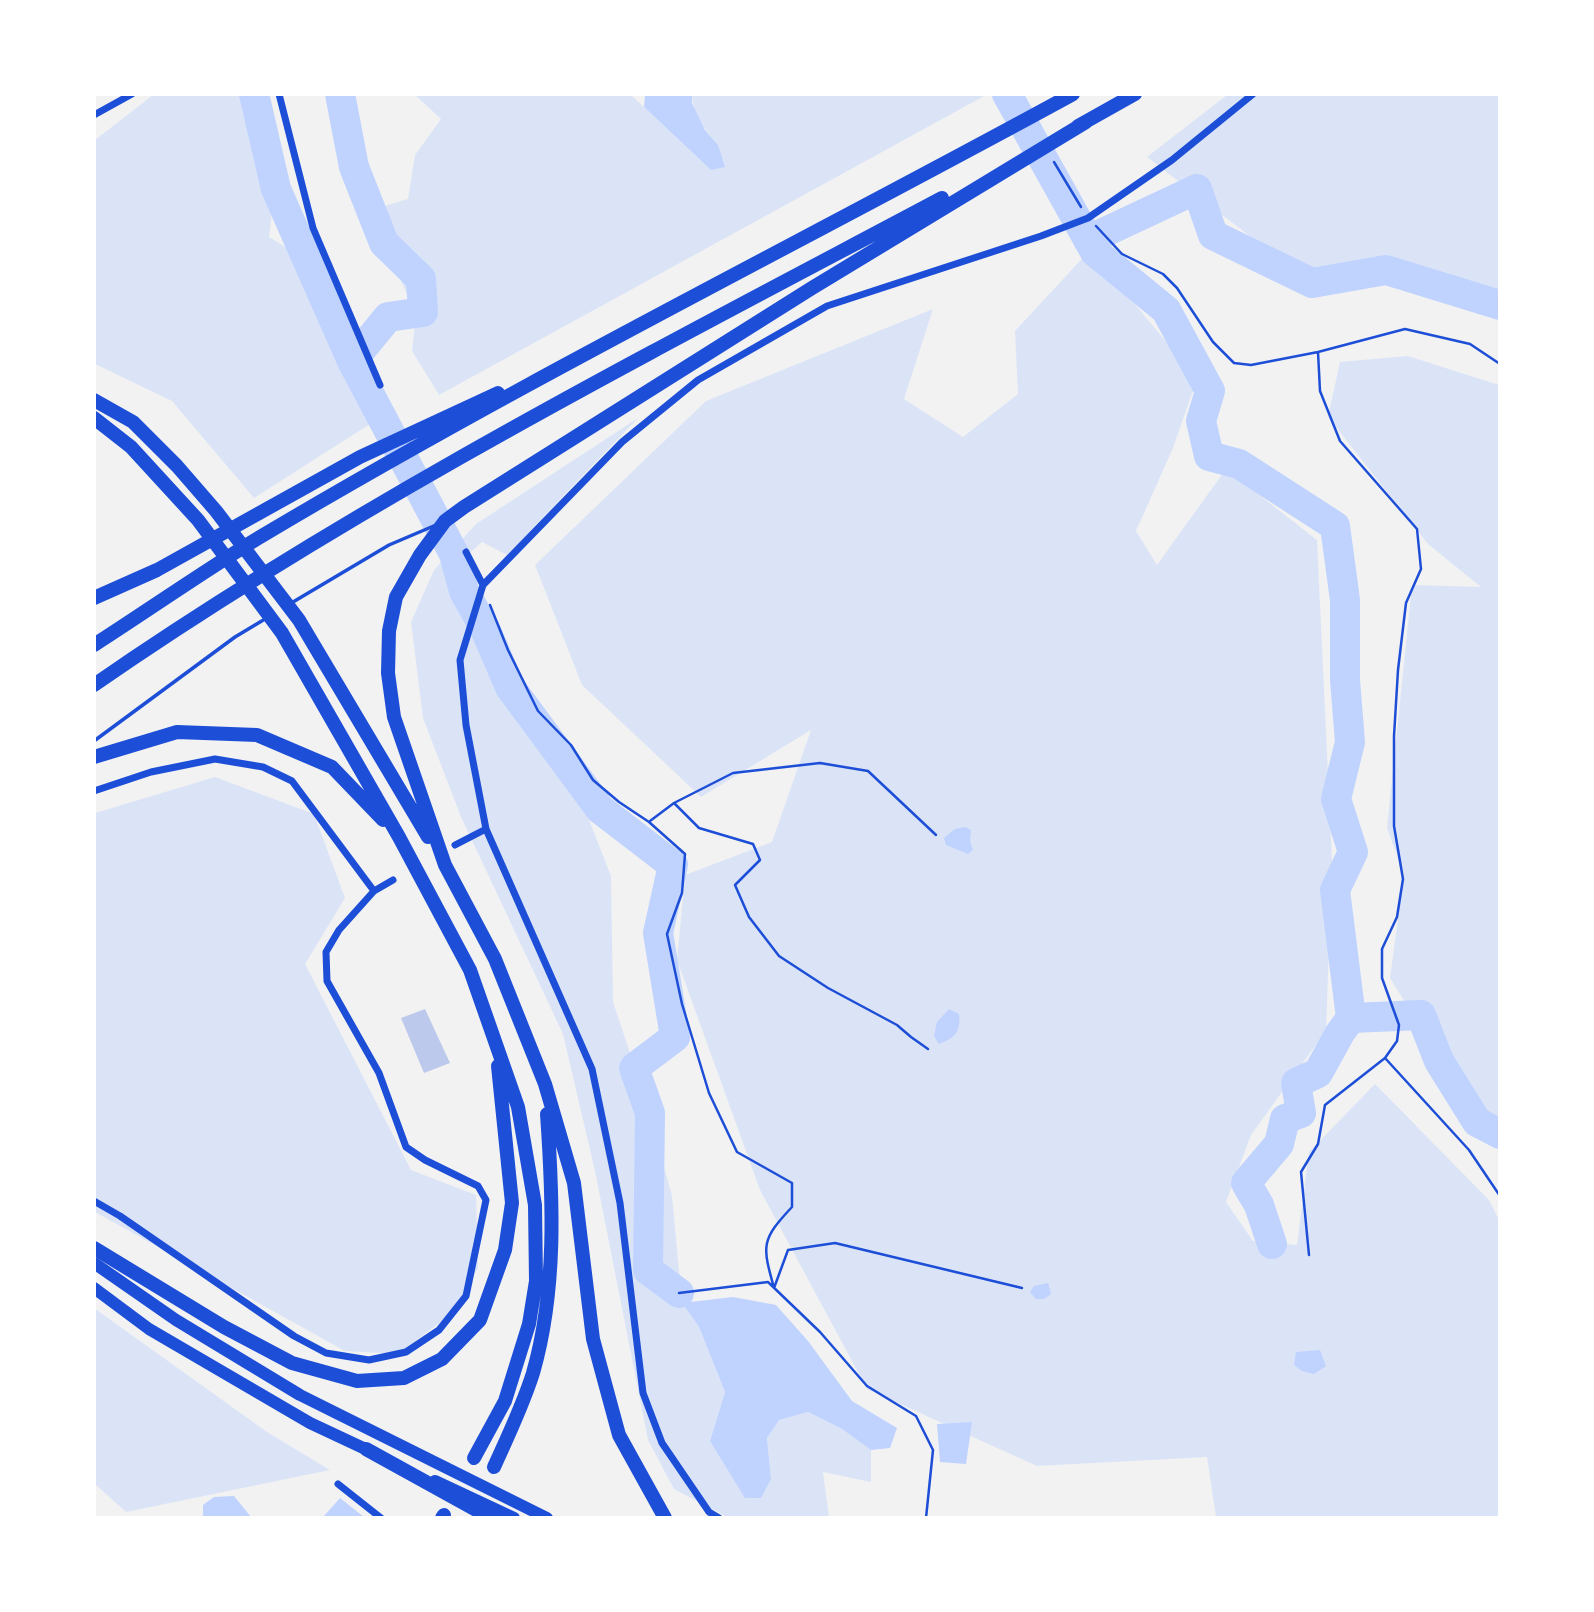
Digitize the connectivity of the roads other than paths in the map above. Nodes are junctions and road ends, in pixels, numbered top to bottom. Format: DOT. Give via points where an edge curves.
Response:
graph roads {
  1 [pos="132,94"];
  2 [pos="279,94"];
  3 [pos="1073,94"];
  4 [pos="1135,94"];
  5 [pos="1253,94"];
  6 [pos="94,115"];
  7 [pos="1086,122"];
  8 [pos="608,342"];
  9 [pos="380,385"];
  10 [pos="94,400"];
  11 [pos="94,418"];
  12 [pos="445,522"];
  13 [pos="466,552"];
  14 [pos="483,585"];
  15 [pos="94,598"];
  16 [pos="282,609"];
  17 [pos="270,616"];
  18 [pos="94,645"];
  19 [pos="94,685"];
  20 [pos="94,741"];
  21 [pos="94,757"];
  22 [pos="94,791"];
  23 [pos="486,829"];
  24 [pos="399,837"];
  25 [pos="455,845"];
  26 [pos="445,865"];
  27 [pos="393,880"];
  28 [pos="374,891"];
  29 [pos="495,1042"];
  30 [pos="545,1084"];
  31 [pos="94,1201"];
  32 [pos="94,1248"];
  33 [pos="94,1263"];
  34 [pos="94,1288"];
  35 [pos="366,1449"];
  36 [pos="474,1458"];
  37 [pos="494,1467"];
  38 [pos="338,1485"];
  39 [pos="382,1517"];
  40 [pos="491,1517"];
  41 [pos="514,1517"];
  42 [pos="547,1517"];
  43 [pos="665,1517"];
  44 [pos="719,1517"];
  1 -- 6 [label="street"];
  2 -- 9 [label="street" via="313,228"];
  3 -- 8 [label="highway"];
  4 -- 7 [label="highway"];
  5 -- 14 [label="street" via="1172,160 1088,218 827,306 698,380 622,442"];
  7 -- 12 [label="highway" via="525,467"];
  7 -- 19 [label="highway" via="482,444 276,565"];
  8 -- 15 [label="highway" via="360,457 157,570"];
  8 -- 18 [label="highway" via="259,538"];
  10 -- 26 [label="highway" via="133,422 216,510 299,620"];
  11 -- 24 [label="highway" via="131,447 198,520 282,633"];
  12 -- 16 [label="lane" via="389,545"];
  12 -- 26 [label="highway" via="419,555 396,597 388,673 394,717"];
  13 -- 14 [label="street"];
  14 -- 23 [label="street" via="460,660 466,725"];
  17 -- 20 [label="lane"];
  21 -- 24 [label="highway" via="177,732 257,735 332,766"];
  22 -- 28 [label="street" via="151,772 215,759 262,767 292,781"];
  23 -- 25 [label="street"];
  23 -- 44 [label="street" via="592,1069 620,1203 643,1393 662,1443 709,1512"];
  24 -- 29 [label="highway" via="470,970"];
  26 -- 30 [label="highway" via="495,959"];
  27 -- 28 [label="street"];
  28 -- 31 [label="street" via="326,952 327,981 379,1073 406,1147 478,1186 486,1200 466,1296 439,1330 405,1352 369,1360 326,1353"];
  29 -- 32 [label="highway" via="512,1203 505,1250 480,1320 442,1359 404,1378 357,1381 292,1363"];
  29 -- 36 [label="highway" via="517,1107 535,1205 536,1281 529,1324 505,1401"];
  30 -- 37 [label="highway" via="552,1184 551,1275 533,1373"];
  30 -- 43 [label="highway" via="574,1183 593,1339 619,1435"];
  33 -- 42 [label="main road" via="176,1320 300,1395"];
  34 -- 35 [label="main road" via="149,1329 310,1423"];
  35 -- 40 [label="highway"];
  35 -- 41 [label="main road"];
  38 -- 39 [label="street"];
}
